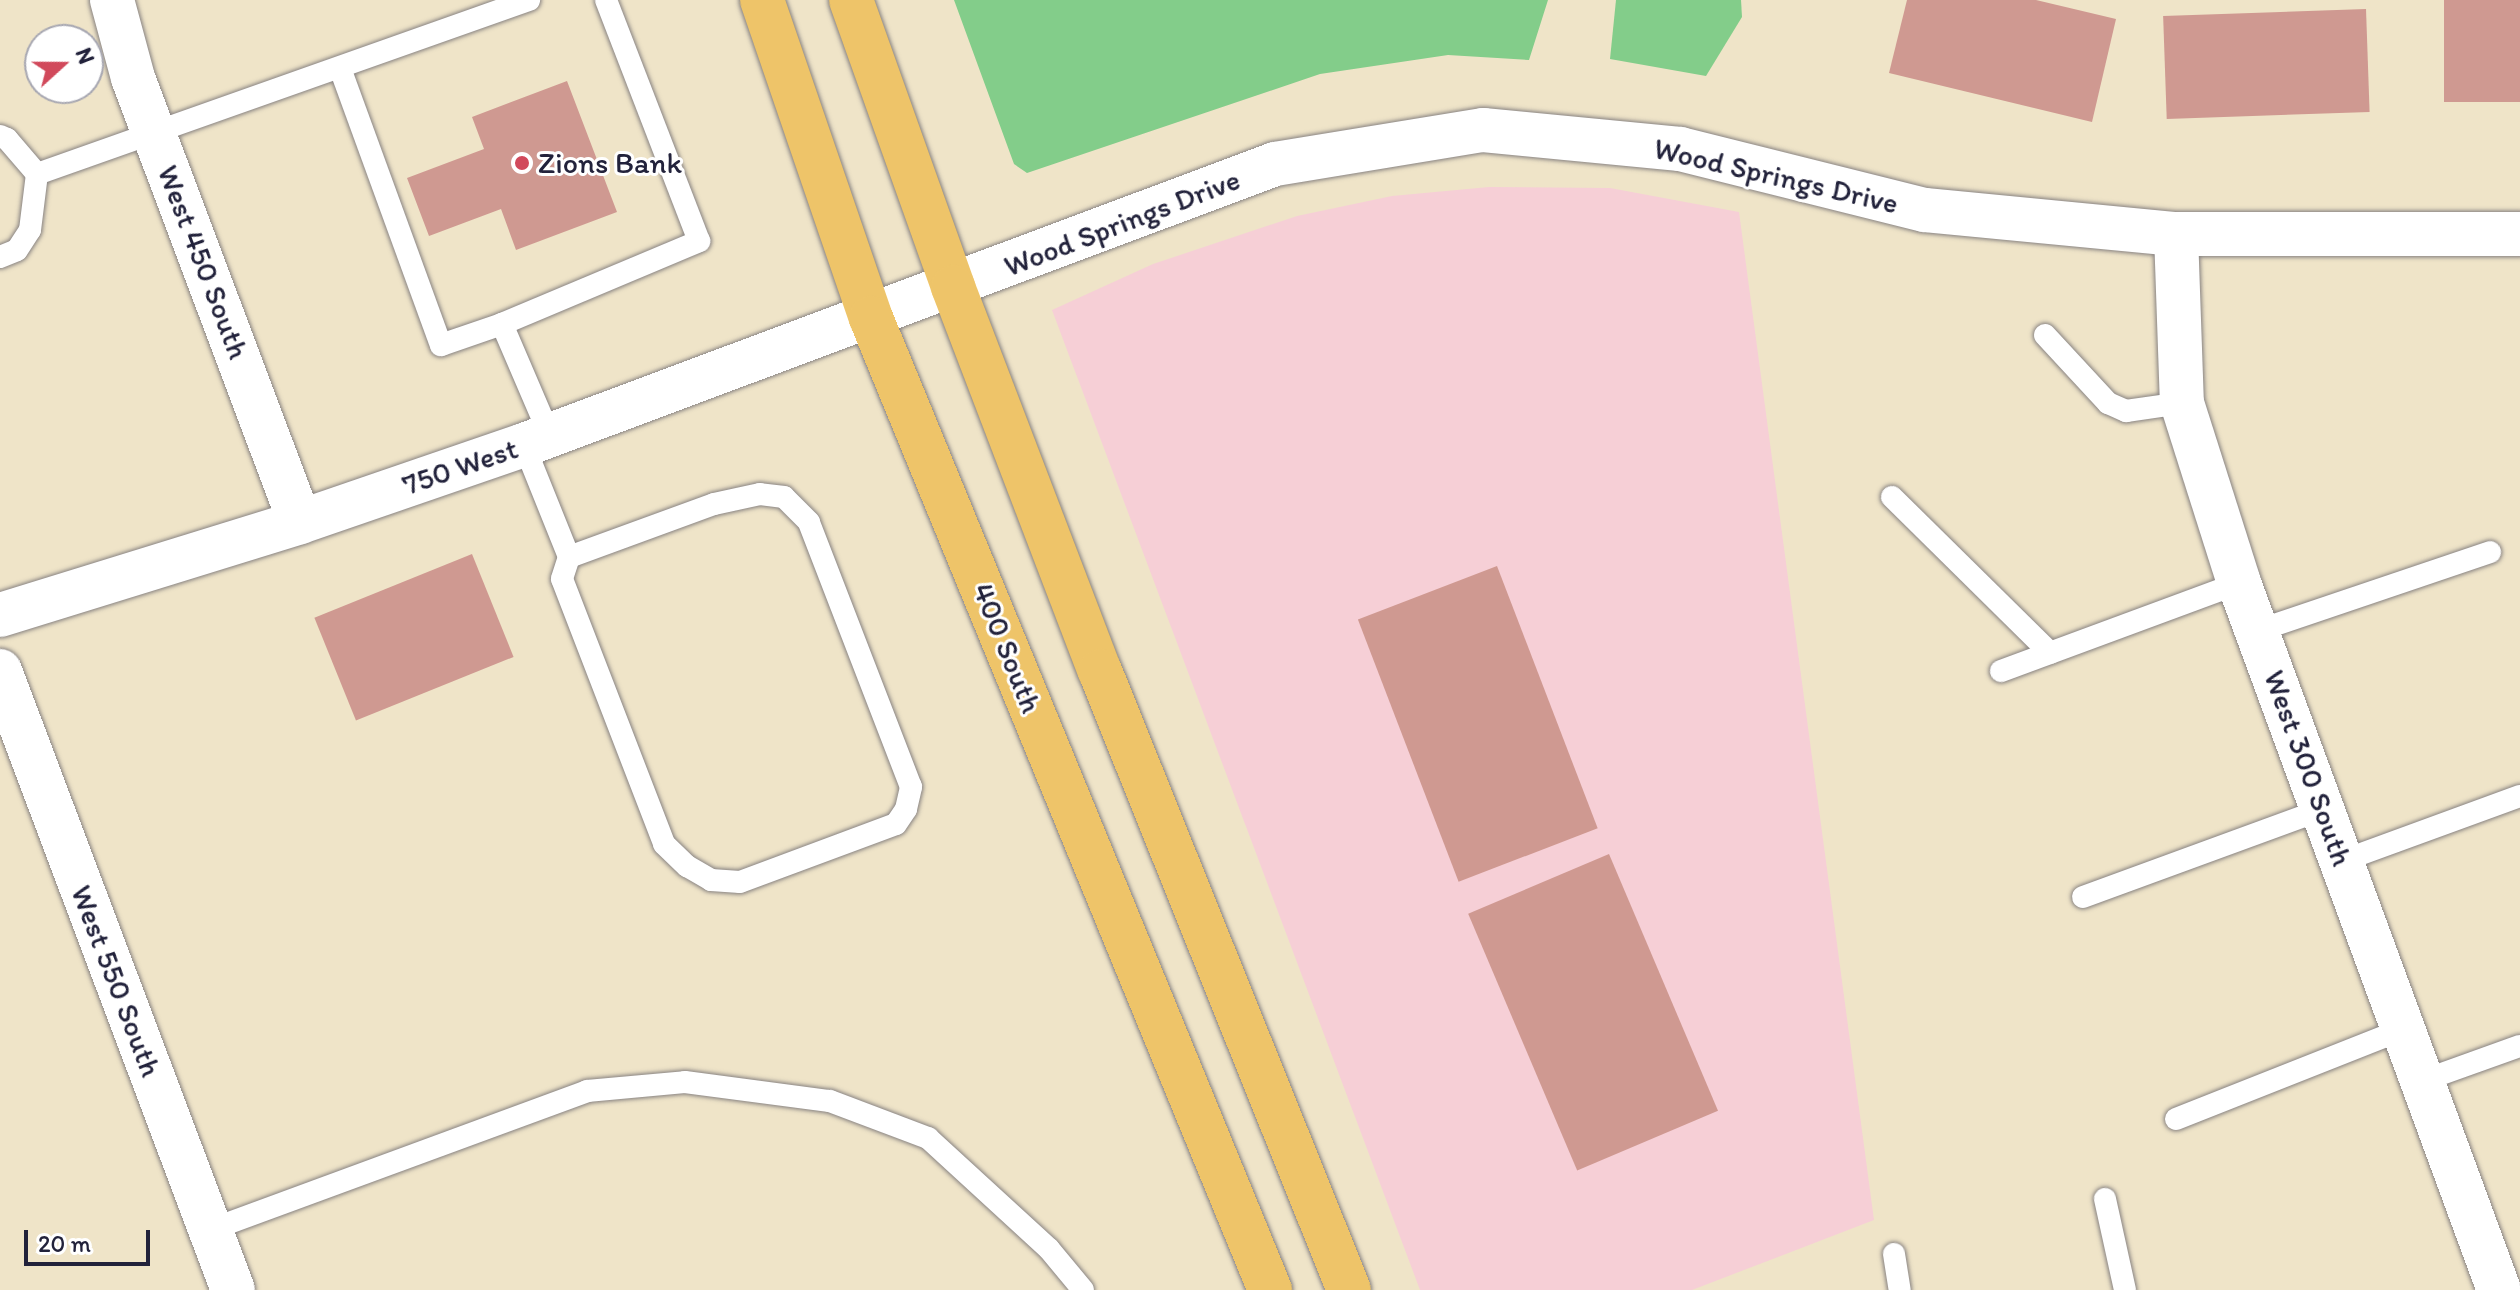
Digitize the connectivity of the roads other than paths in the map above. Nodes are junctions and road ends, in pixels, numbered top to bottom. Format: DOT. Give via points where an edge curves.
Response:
graph roads {
  1 [pos="112,0"];
  2 [pos="529,0"];
  3 [pos="606,0"];
  4 [pos="762,0"];
  5 [pos="851,0"];
  6 [pos="340,68"];
  7 [pos="155,134"];
  8 [pos="0,136"];
  9 [pos="37,174"];
  10 [pos="2176,234"];
  11 [pos="2520,234"];
  12 [pos="0,257"];
  13 [pos="934,294"];
  14 [pos="871,318"];
  15 [pos="502,324"];
  16 [pos="2045,335"];
  17 [pos="2182,403"];
  18 [pos="537,440"];
  19 [pos="1892,497"];
  20 [pos="300,522"];
  21 [pos="2490,552"];
  22 [pos="569,557"];
  23 [pos="2239,583"];
  24 [pos="0,615"];
  25 [pos="2257,631"];
  26 [pos="2050,653"];
  27 [pos="0,671"];
  28 [pos="2001,671"];
  29 [pos="2520,796"];
  30 [pos="2323,809"];
  31 [pos="2342,861"];
  32 [pos="2083,897"];
  33 [pos="2403,1029"];
  34 [pos="2520,1046"];
  35 [pos="2422,1081"];
  36 [pos="2176,1119"];
  37 [pos="2105,1199"];
  38 [pos="210,1230"];
  39 [pos="1894,1254"];
  40 [pos="233,1290"];
  41 [pos="1083,1290"];
  42 [pos="1270,1290"];
  43 [pos="1349,1290"];
  44 [pos="1900,1290"];
  45 [pos="2125,1290"];
  46 [pos="2499,1290"];
  1 -- 7 [label="street, West 450 South"];
  2 -- 6 [label="lane"];
  3 -- 15 [label="lane" via="699,241"];
  4 -- 14 [label="main road, 400 South"];
  5 -- 13 [label="main road"];
  6 -- 7 [label="lane"];
  6 -- 15 [label="lane" via="441,345"];
  7 -- 9 [label="lane"];
  7 -- 20 [label="street, West 450 South"];
  8 -- 9 [label="lane"];
  9 -- 12 [label="lane" via="30,230 17,250"];
  10 -- 11 [label="street, Wood Springs Drive"];
  10 -- 13 [label="street, Wood Springs Drive" via="1925,210 1680,149 1483,130 1275,164"];
  10 -- 17 [label="street, West 300 South"];
  13 -- 14 [label="street, 750 West"];
  13 -- 43 [label="main road" via="1105,686"];
  14 -- 18 [label="street, 750 West"];
  14 -- 42 [label="main road, 400 South"];
  15 -- 18 [label="lane"];
  16 -- 17 [label="lane" via="2108,403 2126,411"];
  17 -- 23 [label="street, West 300 South"];
  18 -- 20 [label="street, 750 West"];
  18 -- 22 [label="lane"];
  19 -- 26 [label="lane"];
  20 -- 24 [label="street, 750 West"];
  21 -- 25 [label="lane"];
  22 -- 22 [label="lane" via="562,579 664,844 687,866 711,880 740,882 896,824 911,787 809,522 784,497 760,494 714,504"];
  23 -- 25 [label="street, West 300 South"];
  23 -- 26 [label="lane"];
  25 -- 30 [label="street, West 300 South"];
  26 -- 28 [label="lane"];
  27 -- 38 [label="street, West 550 South"];
  29 -- 31 [label="lane"];
  30 -- 31 [label="street, West 300 South"];
  30 -- 32 [label="lane"];
  31 -- 33 [label="street, West 300 South"];
  33 -- 35 [label="street, West 300 South"];
  33 -- 36 [label="lane"];
  34 -- 35 [label="lane"];
  35 -- 46 [label="street, West 300 South"];
  37 -- 45 [label="lane"];
  38 -- 40 [label="street, West 550 South"];
  38 -- 41 [label="lane" via="587,1091 685,1082 830,1101 928,1138 1049,1249"];
  39 -- 44 [label="lane"];
}
